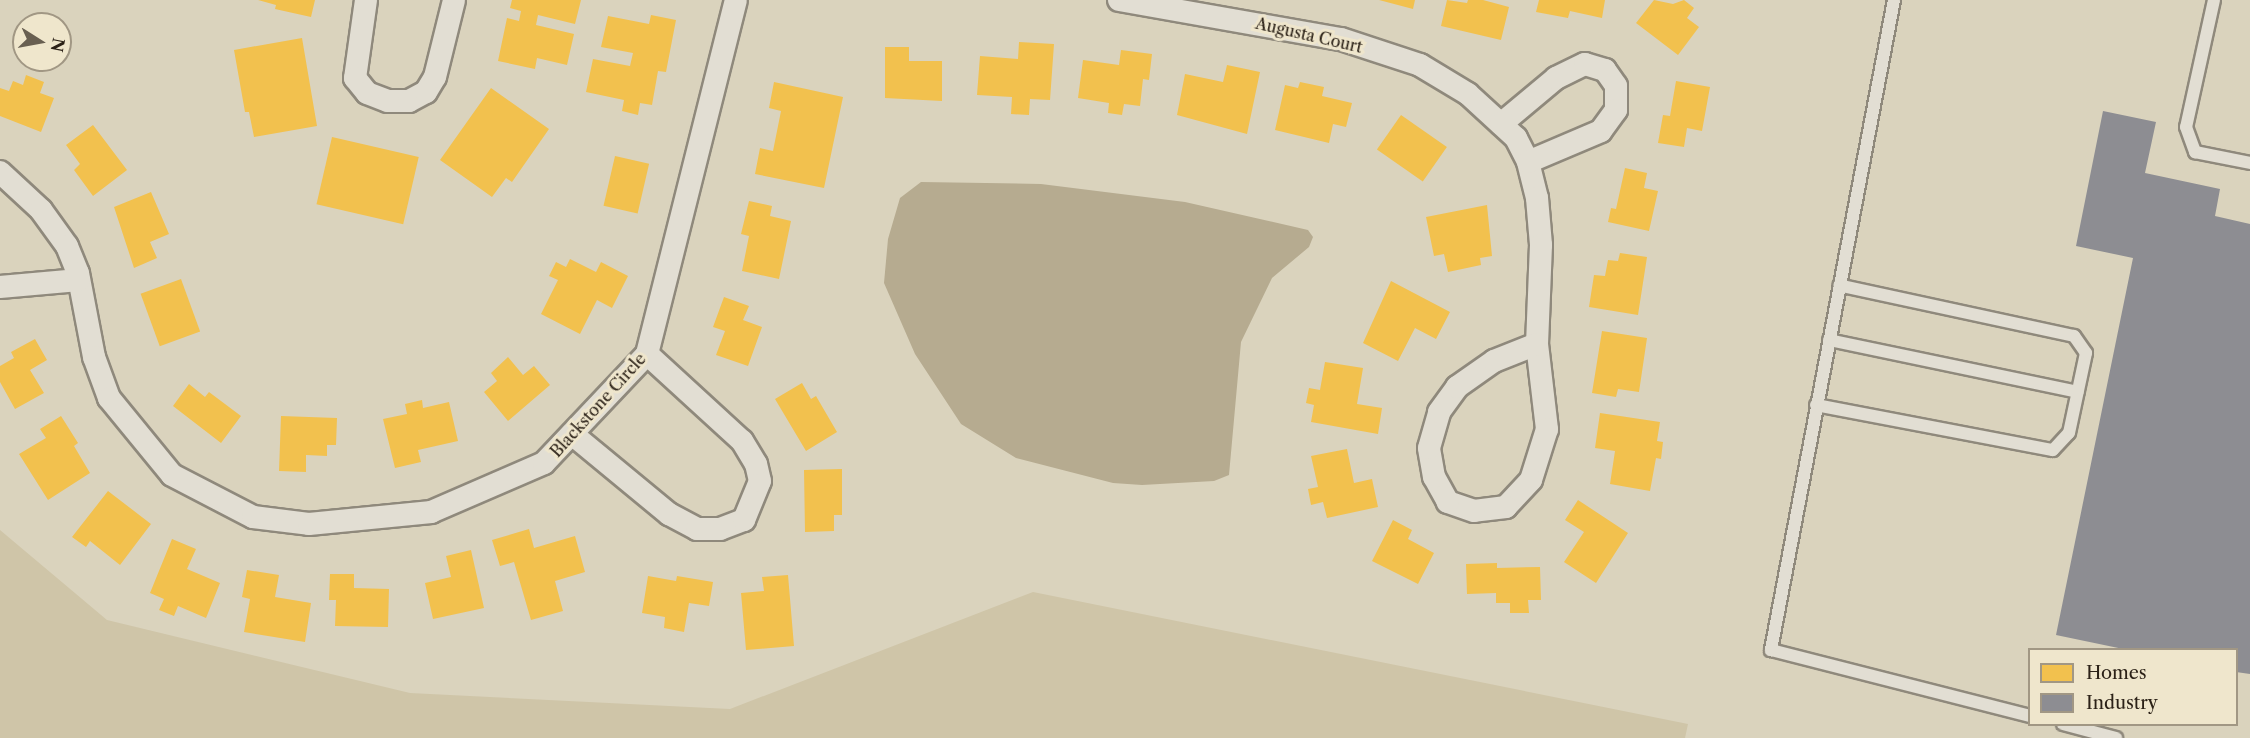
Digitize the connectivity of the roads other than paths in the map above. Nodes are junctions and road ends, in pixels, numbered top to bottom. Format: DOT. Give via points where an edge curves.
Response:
graph roads {
  1 [pos="366,0"];
  2 [pos="454,0"];
  3 [pos="736,0"];
  4 [pos="1119,0"];
  5 [pos="1894,0"];
  6 [pos="2214,0"];
  7 [pos="1501,124"];
  8 [pos="1528,162"];
  9 [pos="2250,163"];
  10 [pos="0,172"];
  11 [pos="79,280"];
  12 [pos="1839,285"];
  13 [pos="0,287"];
  14 [pos="1829,340"];
  15 [pos="1538,344"];
  16 [pos="647,354"];
  17 [pos="2078,392"];
  18 [pos="1816,405"];
  19 [pos="572,434"];
  20 [pos="2028,715"];
  21 [pos="2071,726"];
  22 [pos="2116,738"];
  1 -- 2 [label="street" via="355,78 368,93 388,101 409,101 426,92 435,77"];
  3 -- 16 [label="street, Blackstone Circle"];
  4 -- 7 [label="street, Augusta Court" via="1341,39 1420,65 1468,94"];
  5 -- 12 [label="lane"];
  6 -- 9 [label="lane" via="2186,127 2196,152"];
  7 -- 8 [label="street, Augusta Court" via="1516,138"];
  7 -- 8 [label="street" via="1556,78 1585,64 1605,70 1616,86 1616,110 1601,131"];
  8 -- 15 [label="street, Augusta Court" via="1541,245"];
  10 -- 11 [label="street, Blackstone Circle" via="41,210 61,237"];
  11 -- 13 [label="street"];
  11 -- 19 [label="street, Blackstone Circle" via="94,357 109,398 172,474 253,517 309,524 431,513 544,463"];
  12 -- 14 [label="lane"];
  12 -- 17 [label="lane" via="2074,336 2086,353"];
  14 -- 17 [label="lane"];
  14 -- 18 [label="lane"];
  15 -- 15 [label="street, Augusta Court" via="1494,361 1457,387 1439,412 1429,448 1434,477 1448,502 1474,511 1506,507 1531,480 1547,429"];
  16 -- 19 [label="street, Blackstone Circle"];
  16 -- 19 [label="street" via="742,441 756,464 760,481 744,520 720,529 697,529 669,514"];
  17 -- 18 [label="lane" via="2069,433 2053,450"];
  18 -- 20 [label="lane" via="1770,650"];
  21 -- 22 [label="lane"];
}
